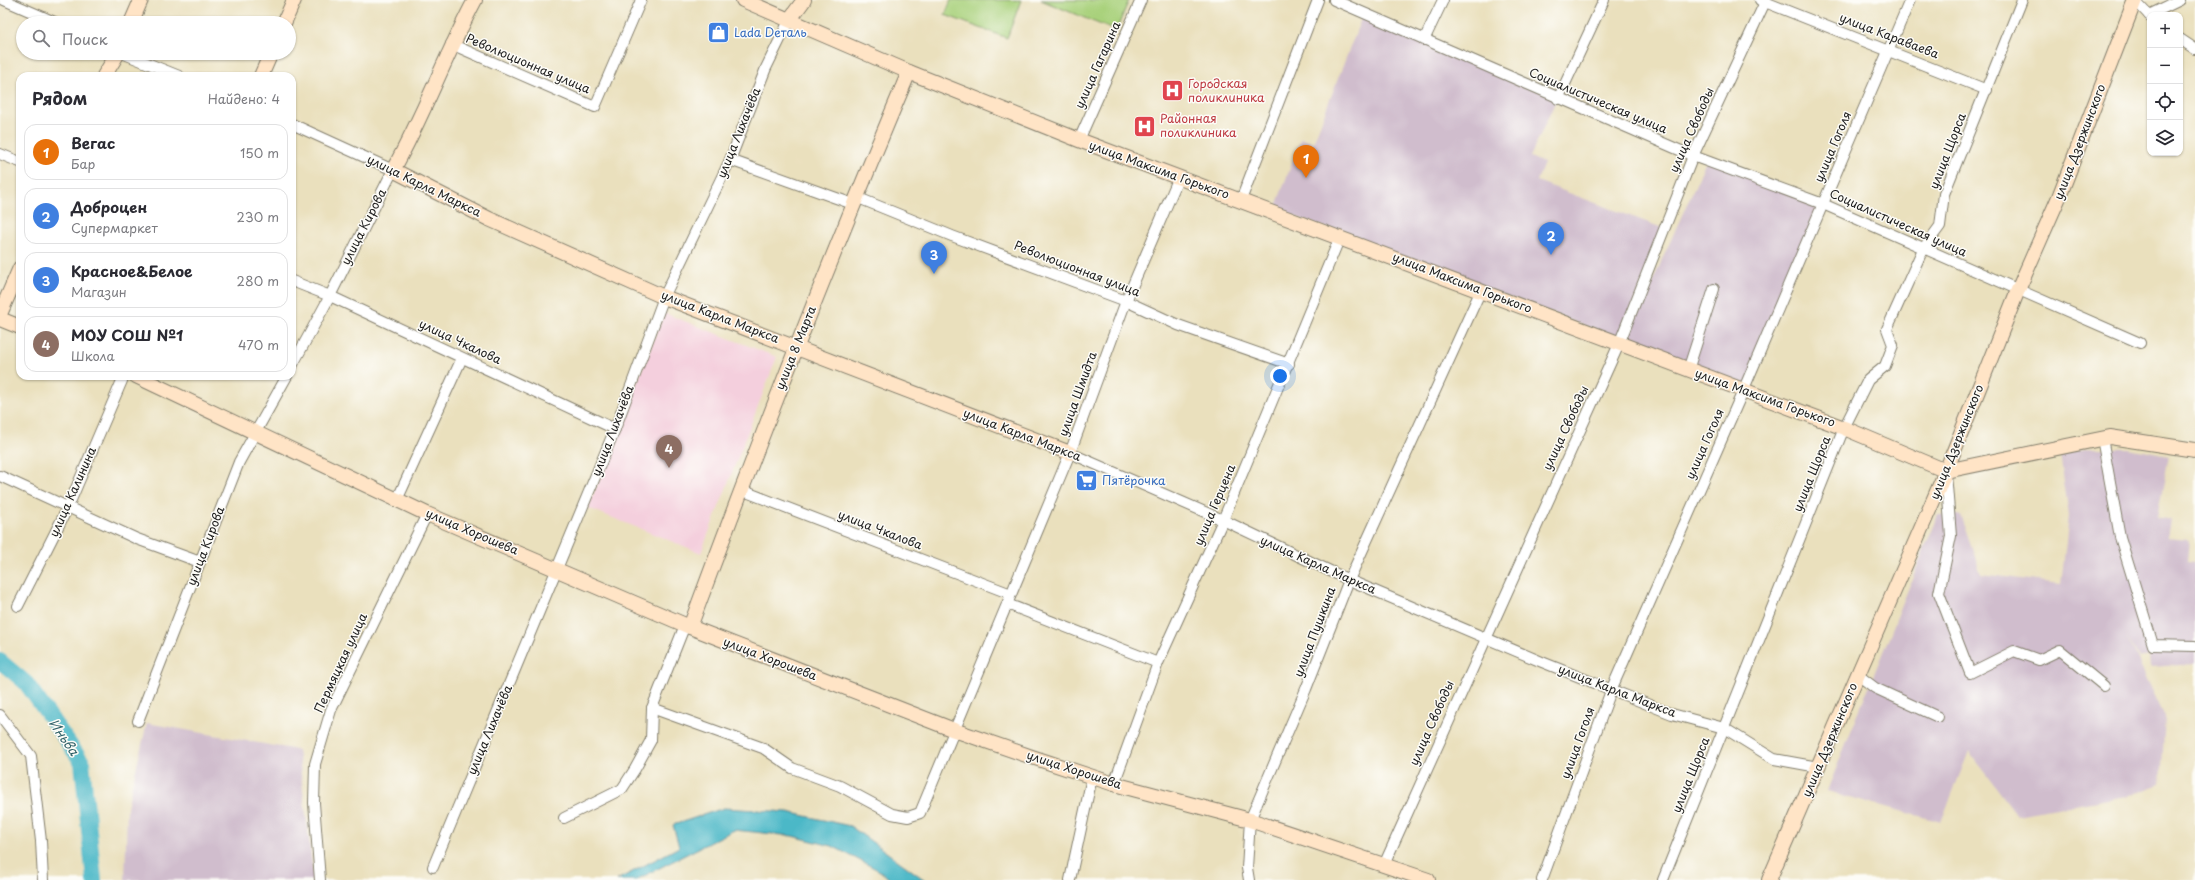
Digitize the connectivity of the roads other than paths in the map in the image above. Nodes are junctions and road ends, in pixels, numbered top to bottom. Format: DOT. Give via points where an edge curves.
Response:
graph roads {
  1 [pos="4,0"];
  2 [pos="141,0"];
  3 [pos="294,0"];
  4 [pos="475,0"];
  5 [pos="641,0"];
  6 [pos="743,0"];
  7 [pos="804,0"];
  8 [pos="1141,0"];
  9 [pos="1318,0"];
  10 [pos="1334,0"];
  11 [pos="1443,0"];
  12 [pos="1604,0"];
  13 [pos="1910,0"];
  14 [pos="2022,0"];
  15 [pos="2135,0"];
  16 [pos="2180,0"];
  17 [pos="1763,1"];
  18 [pos="2147,12"];
  19 [pos="2156,12"];
  20 [pos="40,16"];
  21 [pos="134,16"];
  22 [pos="287,16"];
  23 [pos="790,18"];
  24 [pos="1424,40"];
  25 [pos="2183,41"];
  26 [pos="451,44"];
  27 [pos="1889,49"];
  28 [pos="2195,49"];
  29 [pos="114,60"];
  30 [pos="139,60"];
  31 [pos="268,60"];
  32 [pos="106,72"];
  33 [pos="168,72"];
  34 [pos="263,72"];
  35 [pos="909,72"];
  36 [pos="1986,90"];
  37 [pos="1558,99"];
  38 [pos="296,126"];
  39 [pos="1079,140"];
  40 [pos="0,154"];
  41 [pos="1693,156"];
  42 [pos="16,160"];
  43 [pos="730,160"];
  44 [pos="393,170"];
  45 [pos="1179,177"];
  46 [pos="855,200"];
  47 [pos="1241,200"];
  48 [pos="1824,204"];
  49 [pos="1340,237"];
  50 [pos="1923,249"];
  51 [pos="16,277"];
  52 [pos="296,283"];
  53 [pos="1714,289"];
  54 [pos="1481,290"];
  55 [pos="2018,290"];
  56 [pos="330,296"];
  57 [pos="664,297"];
  58 [pos="1126,301"];
  59 [pos="0,314"];
  60 [pos="0,318"];
  61 [pos="16,325"];
  62 [pos="2140,343"];
  63 [pos="1619,344"];
  64 [pos="797,347"];
  65 [pos="462,358"];
  66 [pos="296,359"];
  67 [pos="1289,364"];
  68 [pos="1688,370"];
  69 [pos="122,380"];
  70 [pos="144,380"];
  71 [pos="285,380"];
  72 [pos="1743,390"];
  73 [pos="1844,428"];
  74 [pos="615,429"];
  75 [pos="256,434"];
  76 [pos="2102,438"];
  77 [pos="2195,450"];
  78 [pos="1070,453"];
  79 [pos="1946,471"];
  80 [pos="0,476"];
  81 [pos="741,490"];
  82 [pos="397,500"];
  83 [pos="68,507"];
  84 [pos="428,514"];
  85 [pos="1223,520"];
  86 [pos="200,562"];
  87 [pos="557,569"];
  88 [pos="1349,580"];
  89 [pos="1009,599"];
  90 [pos="18,606"];
  91 [pos="687,626"];
  92 [pos="1485,637"];
  93 [pos="2195,646"];
  94 [pos="1158,663"];
  95 [pos="1858,675"];
  96 [pos="2104,686"];
  97 [pos="1612,688"];
  98 [pos="652,708"];
  99 [pos="0,715"];
  100 [pos="1938,717"];
  101 [pos="138,721"];
  102 [pos="1724,728"];
  103 [pos="954,730"];
  104 [pos="1818,768"];
  105 [pos="1092,777"];
  106 [pos="1114,784"];
  107 [pos="564,818"];
  108 [pos="1250,820"];
  109 [pos="1384,865"];
  110 [pos="432,867"];
  111 [pos="43,880"];
  112 [pos="320,880"];
  113 [pos="1070,880"];
  114 [pos="1249,880"];
  115 [pos="1428,880"];
  116 [pos="1542,880"];
  117 [pos="1663,880"];
  118 [pos="1769,880"];
  1 -- 20 [label="street"];
  2 -- 21 [label="street"];
  3 -- 22 [label="street"];
  4 -- 26 [label="street, улица Кирова"];
  5 -- 26 [label="street, Революционная улица" via="595,107"];
  6 -- 23 [label="street, улица Максима Горького"];
  7 -- 23 [label="street, улица Лихачёва"];
  8 -- 39 [label="street, улица Гагарина"];
  9 -- 47 [label="street"];
  10 -- 24 [label="street, Социалистическая улица"];
  11 -- 24 [label="street"];
  12 -- 37 [label="street"];
  13 -- 27 [label="street, улица Гоголя"];
  14 -- 36 [label="street, улица Щорса"];
  15 -- 18 [label="street"];
  15 -- 55 [label="street, улица Дзержинского" via="2059,197"];
  16 -- 19 [label="street"];
  17 -- 27 [label="street, улица Караваева"];
  17 -- 41 [label="street, улица Свободы"];
  23 -- 35 [label="street, улица Максима Горького"];
  23 -- 43 [label="street, улица Лихачёва" via="766,68"];
  24 -- 37 [label="street, Социалистическая улица"];
  25 -- 28 [label="street"];
  26 -- 44 [label="street, улица Кирова" via="404,151"];
  27 -- 36 [label="street, улица Караваева"];
  27 -- 48 [label="street, улица Гоголя"];
  29 -- 32 [label="street"];
  30 -- 33 [label="street"];
  31 -- 34 [label="street"];
  35 -- 39 [label="street, улица Максима Горького"];
  35 -- 46 [label="street, улица 8 Марта"];
  36 -- 50 [label="street, улица Щорса" via="1944,194 1940,226"];
  37 -- 41 [label="street, Социалистическая улица"];
  38 -- 44 [label="street, улица Карла Маркса"];
  39 -- 45 [label="street, улица Максима Горького"];
  40 -- 42 [label="street"];
  41 -- 48 [label="street, Социалистическая улица"];
  41 -- 63 [label="street, улица Свободы"];
  43 -- 46 [label="street, Революционная улица"];
  43 -- 57 [label="street, улица Лихачёва"];
  44 -- 56 [label="street, улица Кирова"];
  44 -- 57 [label="street, улица Карла Маркса" via="489,219"];
  45 -- 47 [label="street, улица Максима Горького"];
  45 -- 58 [label="street, улица Шмидта"];
  46 -- 58 [label="street, Революционная улица"];
  46 -- 64 [label="street, улица 8 Марта"];
  47 -- 49 [label="street, улица Максима Горького"];
  48 -- 50 [label="street, Социалистическая улица"];
  48 -- 72 [label="street, улица Гоголя"];
  49 -- 54 [label="street, улица Максима Горького"];
  49 -- 67 [label="street, улица Герцена"];
  50 -- 55 [label="street, Социалистическая улица"];
  50 -- 73 [label="street, улица Щорса" via="1887,329 1893,345 1885,366 1868,380"];
  51 -- 59 [label="street"];
  52 -- 56 [label="street, улица Чкалова"];
  53 -- 68 [label="street"];
  54 -- 63 [label="street, улица Максима Горького"];
  54 -- 88 [label="street, улица Пушкина"];
  55 -- 62 [label="street, Социалистическая улица"];
  55 -- 79 [label="street, улица Дзержинского"];
  56 -- 65 [label="street, улица Чкалова"];
  56 -- 66 [label="street, улица Кирова"];
  57 -- 64 [label="street, улица Карла Маркса"];
  57 -- 74 [label="street, улица Лихачёва"];
  58 -- 67 [label="street, Революционная улица" via="1178,325"];
  58 -- 78 [label="street, улица Шмидта"];
  60 -- 61 [label="street"];
  63 -- 68 [label="street, улица Максима Горького"];
  63 -- 92 [label="street, улица Свободы"];
  64 -- 78 [label="street, улица Карла Маркса"];
  64 -- 81 [label="street, улица 8 Марта"];
  65 -- 74 [label="street, улица Чкалова"];
  65 -- 82 [label="street"];
  67 -- 85 [label="street, улица Герцена"];
  68 -- 72 [label="street, улица Максима Горького"];
  69 -- 83 [label="street, улица Калинина"];
  70 -- 75 [label="street, улица Хорошева"];
  71 -- 75 [label="street, улица Кирова"];
  72 -- 73 [label="street, улица Максима Горького"];
  72 -- 97 [label="street, улица Гоголя"];
  73 -- 79 [label="street, улица Максима Горького"];
  73 -- 102 [label="street, улица Щорса"];
  74 -- 87 [label="street, улица Лихачёва"];
  75 -- 82 [label="street, улица Хорошева"];
  75 -- 86 [label="street, улица Кирова" via="239,462"];
  76 -- 77 [label="street" via="2110,437"];
  76 -- 79 [label="street"];
  76 -- 93 [label="street" via="2120,536 2153,645"];
  78 -- 85 [label="street, улица Карла Маркса"];
  78 -- 89 [label="street, улица Шмидта"];
  79 -- 95 [label="street, улица Дзержинского"];
  79 -- 96 [label="street" via="1951,536 1939,593 1970,673 2014,651 2039,660 2060,650"];
  80 -- 83 [label="street"];
  81 -- 89 [label="street, улица Чкалова"];
  81 -- 91 [label="street, улица 8 Марта"];
  82 -- 84 [label="street, улица Хорошева"];
  83 -- 86 [label="street" via="137,539"];
  83 -- 90 [label="street, улица Калинина"];
  84 -- 87 [label="street, улица Хорошева"];
  84 -- 112 [label="street, Пермяцкая улица" via="331,710 315,764 314,803"];
  85 -- 88 [label="street, улица Карла Маркса"];
  85 -- 94 [label="street, улица Герцена"];
  86 -- 101 [label="street, улица Кирова"];
  87 -- 91 [label="street, улица Хорошева"];
  87 -- 110 [label="street, улица Лихачёва"];
  88 -- 92 [label="street, улица Карла Маркса"];
  88 -- 108 [label="street, улица Пушкина"];
  89 -- 94 [label="street, улица Чкалова"];
  89 -- 103 [label="street, улица Шмидта"];
  91 -- 98 [label="street"];
  91 -- 103 [label="street, улица Хорошева"];
  92 -- 97 [label="street, улица Карла Маркса"];
  92 -- 109 [label="street, улица Свободы"];
  94 -- 106 [label="street, улица Герцена"];
  95 -- 100 [label="street" via="1875,688"];
  95 -- 104 [label="street, улица Дзержинского"];
  97 -- 102 [label="street, улица Карла Маркса" via="1672,714"];
  97 -- 116 [label="street, улица Гоголя"];
  98 -- 103 [label="street, улица Шмидта" via="763,748 792,768 840,786 892,814 908,817 920,813"];
  98 -- 107 [label="street" via="651,740 622,789"];
  99 -- 111 [label="street" via="31,756"];
  102 -- 104 [label="street, улица Карла Маркса" via="1774,759"];
  102 -- 117 [label="street, улица Щорса"];
  103 -- 105 [label="street, улица Хорошева"];
  104 -- 118 [label="street, улица Дзержинского"];
  105 -- 106 [label="street, улица Хорошева"];
  105 -- 113 [label="street"];
  106 -- 108 [label="street, улица Хорошева"];
  108 -- 109 [label="street, улица Хорошева"];
  108 -- 114 [label="street, улица Пушкина" via="1247,868"];
  109 -- 115 [label="street, улица Хорошева"];
}
